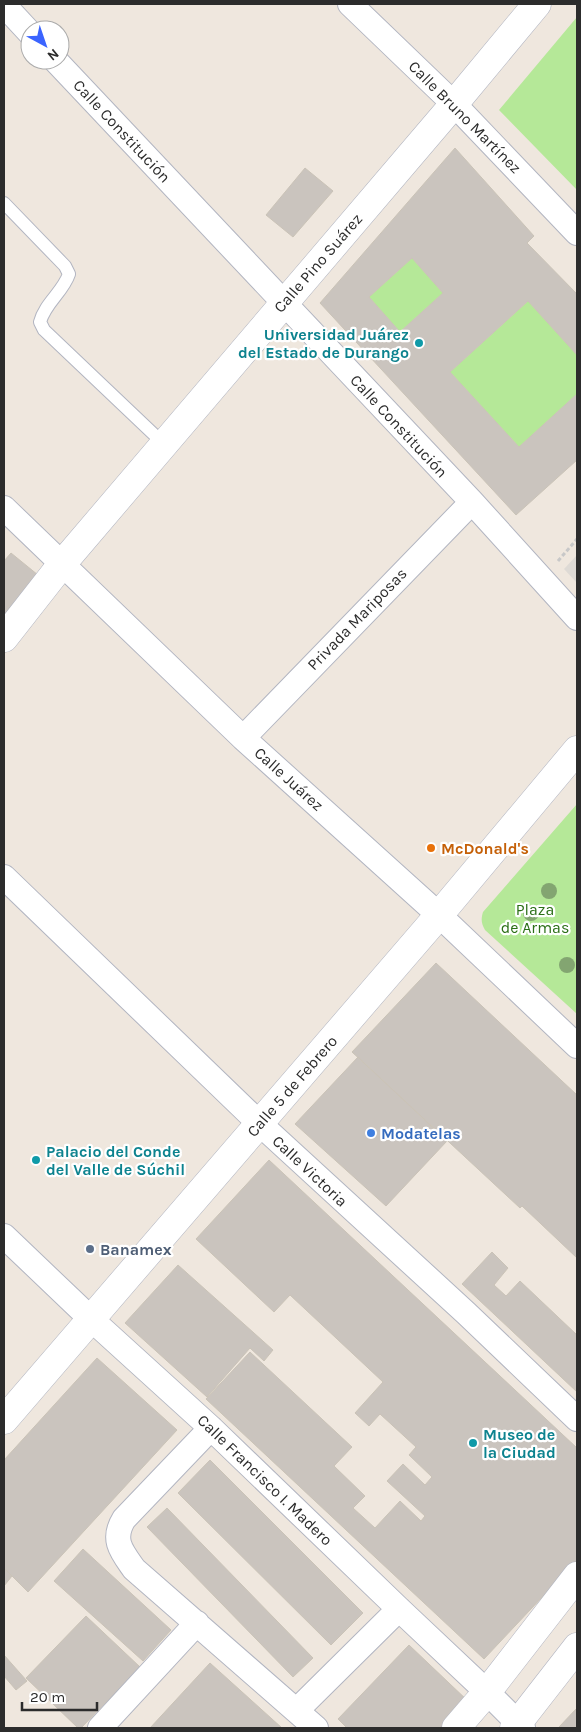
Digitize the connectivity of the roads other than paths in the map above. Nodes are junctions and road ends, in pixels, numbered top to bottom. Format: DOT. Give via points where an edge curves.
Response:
graph roads {
  1 [pos="350,4"];
  2 [pos="537,4"];
  3 [pos="4,5"];
  4 [pos="20,22"];
  5 [pos="64,70"];
  6 [pos="454,104"];
  7 [pos="4,203"];
  8 [pos="577,233"];
  9 [pos="283,303"];
  10 [pos="164,444"];
  11 [pos="472,502"];
  12 [pos="4,508"];
  13 [pos="62,564"];
  14 [pos="577,618"];
  15 [pos="4,638"];
  16 [pos="243,738"];
  17 [pos="577,750"];
  18 [pos="4,877"];
  19 [pos="439,916"];
  20 [pos="577,1046"];
  21 [pos="259,1124"];
  22 [pos="4,1236"];
  23 [pos="91,1319"];
  24 [pos="577,1419"];
  25 [pos="4,1420"];
  26 [pos="211,1428"];
  27 [pos="577,1576"];
  28 [pos="399,1609"];
  29 [pos="197,1623"];
  30 [pos="577,1646"];
  31 [pos="487,1692"];
  32 [pos="297,1710"];
  33 [pos="518,1727"];
  34 [pos="100,1728"];
  35 [pos="316,1728"];
  36 [pos="456,1728"];
  1 -- 6 [label="street, Calle Bruno Martínez"];
  2 -- 6 [label="street, Calle Pino Suárez"];
  3 -- 4 [label="street"];
  5 -- 9 [label="street, Calle Constitución"];
  6 -- 8 [label="street, Calle Bruno Martínez"];
  6 -- 9 [label="street, Calle Pino Suárez"];
  7 -- 10 [label="lane" via="69,274 67,282 42,312 40,322 44,330"];
  9 -- 10 [label="street, Calle Pino Suárez"];
  9 -- 11 [label="street, Calle Constitución"];
  10 -- 13 [label="street, Calle Pino Suárez"];
  11 -- 14 [label="street, Calle Constitución"];
  11 -- 16 [label="street, Privada Mariposas"];
  12 -- 13 [label="street, Calle Juárez"];
  13 -- 15 [label="street, Calle Pino Suárez"];
  13 -- 16 [label="street, Calle Juárez"];
  16 -- 19 [label="street, Calle Juárez"];
  17 -- 19 [label="street, Calle 5 de Febrero"];
  18 -- 21 [label="street, Calle Victoria"];
  19 -- 20 [label="street, Calle Juárez"];
  19 -- 21 [label="street, Calle 5 de Febrero"];
  21 -- 23 [label="street, Calle 5 de Febrero"];
  21 -- 24 [label="street, Calle Victoria"];
  22 -- 23 [label="street, Calle Francisco I. Madero"];
  23 -- 25 [label="street, Calle 5 de Febrero"];
  23 -- 26 [label="street, Calle Francisco I. Madero"];
  26 -- 28 [label="street, Calle Francisco I. Madero"];
  26 -- 29 [label="street" via="124,1519 118,1532 122,1552 134,1569"];
  27 -- 31 [label="street"];
  28 -- 31 [label="street, Calle Francisco I. Madero"];
  28 -- 32 [label="street"];
  29 -- 32 [label="street"];
  29 -- 34 [label="street"];
  30 -- 33 [label="street"];
  31 -- 33 [label="street, Calle Francisco I. Madero"];
  31 -- 36 [label="street"];
  32 -- 35 [label="street"];
}
